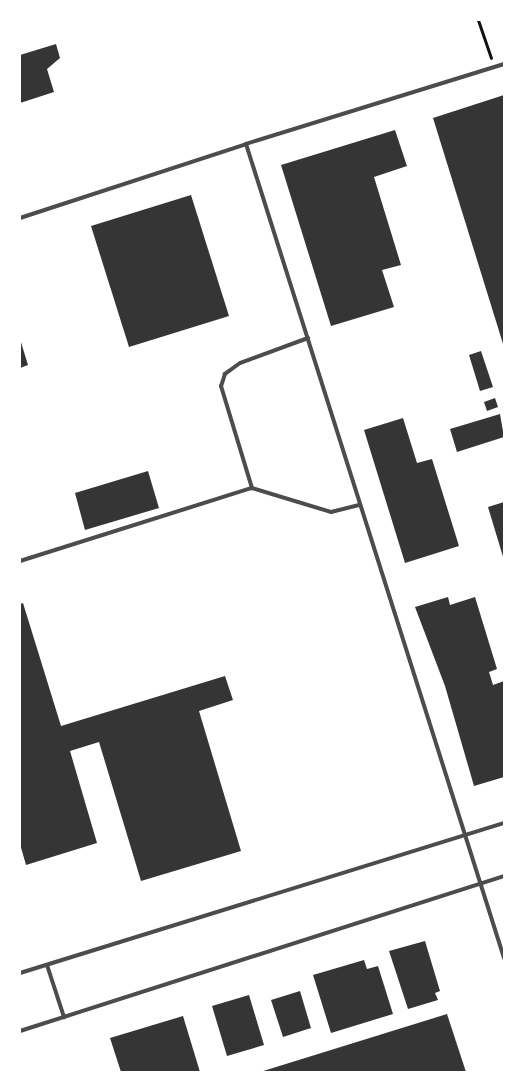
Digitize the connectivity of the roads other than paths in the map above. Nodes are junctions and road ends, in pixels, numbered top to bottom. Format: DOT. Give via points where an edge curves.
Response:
graph roads {
  1 [pos="504,64"];
  2 [pos="246,144"];
  3 [pos="20,218"];
  4 [pos="308,339"];
  5 [pos="252,488"];
  6 [pos="361,505"];
  7 [pos="20,561"];
  8 [pos="504,823"];
  9 [pos="465,836"];
  10 [pos="504,876"];
  11 [pos="482,883"];
  12 [pos="504,958"];
  13 [pos="47,965"];
  14 [pos="20,973"];
  15 [pos="64,1017"];
  16 [pos="20,1031"];
  1 -- 2 [label="lane"];
  2 -- 3 [label="lane"];
  2 -- 4 [label="lane"];
  4 -- 5 [label="lane" via="240,363 225,374 221,386"];
  4 -- 6 [label="lane"];
  5 -- 6 [label="lane" via="331,512"];
  5 -- 7 [label="lane"];
  6 -- 9 [label="lane"];
  8 -- 9 [label="lane"];
  9 -- 11 [label="lane"];
  9 -- 13 [label="lane"];
  10 -- 11 [label="lane"];
  11 -- 12 [label="lane"];
  11 -- 15 [label="lane"];
  13 -- 14 [label="lane"];
  13 -- 15 [label="lane"];
  15 -- 16 [label="lane"];
}
